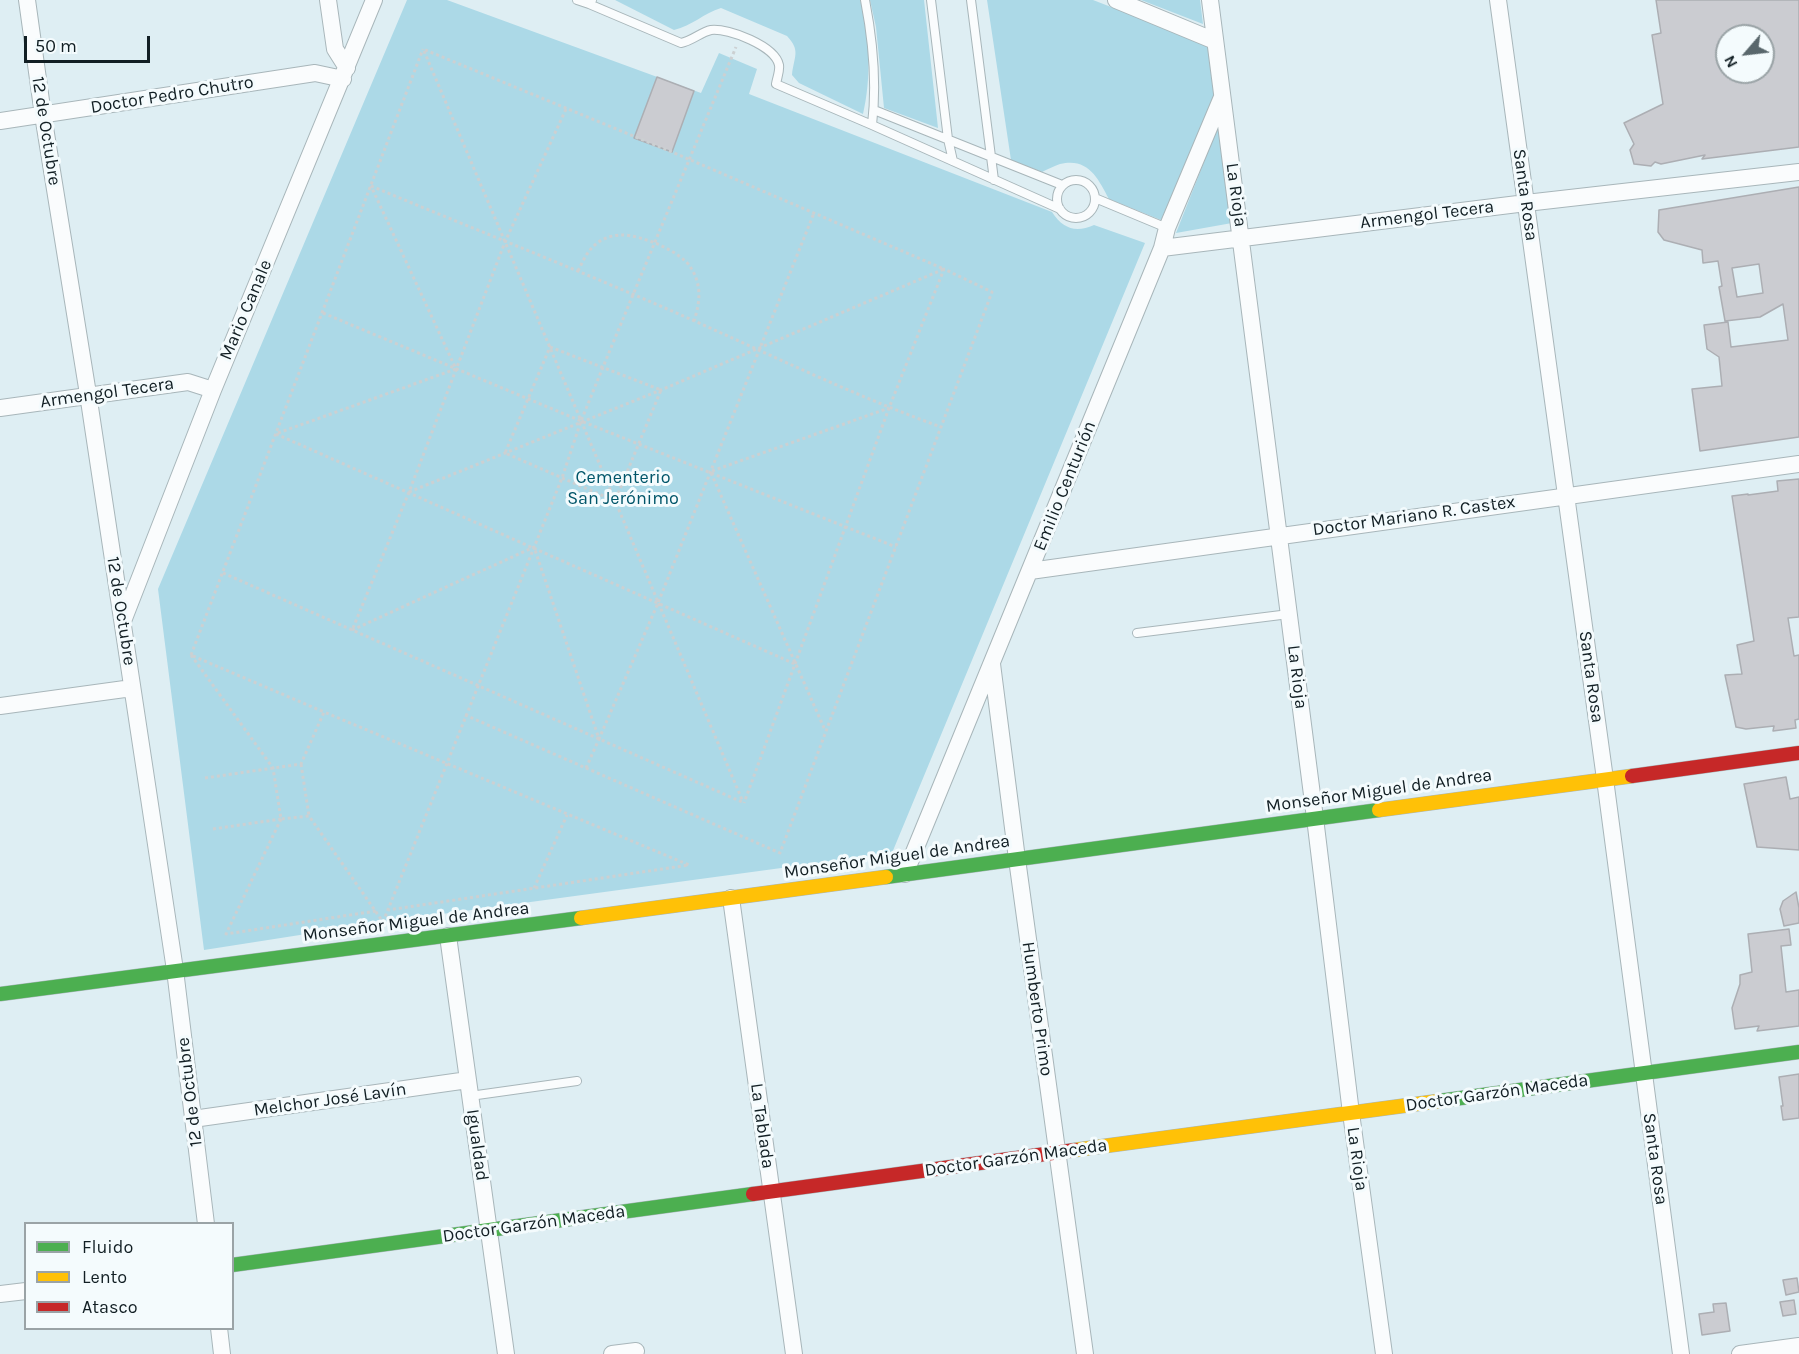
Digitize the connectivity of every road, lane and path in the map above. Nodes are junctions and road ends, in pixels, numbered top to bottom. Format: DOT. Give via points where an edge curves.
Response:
graph roads {
  1 [pos="27,0"];
  2 [pos="328,0"];
  3 [pos="374,0"];
  4 [pos="577,0"];
  5 [pos="865,0"];
  6 [pos="931,0"];
  7 [pos="971,0"];
  8 [pos="1116,0"];
  9 [pos="1210,0"];
  10 [pos="1498,0"];
  11 [pos="590,2"];
  12 [pos="740,36"];
  13 [pos="1215,40"];
  14 [pos="423,50"];
  15 [pos="345,73"];
  16 [pos="1223,96"];
  17 [pos="566,109"];
  18 [pos="874,110"];
  19 [pos="43,115"];
  20 [pos="0,121"];
  21 [pos="872,125"];
  22 [pos="948,140"];
  23 [pos="990,156"];
  24 [pos="689,159"];
  25 [pos="953,161"];
  26 [pos="1799,172"];
  27 [pos="994,180"];
  28 [pos="1062,185"];
  29 [pos="371,186"];
  30 [pos="1095,198"];
  31 [pos="1526,203"];
  32 [pos="1060,209"];
  33 [pos="814,213"];
  34 [pos="1167,228"];
  35 [pos="1242,239"];
  36 [pos="505,242"];
  37 [pos="654,243"];
  38 [pos="1162,248"];
  39 [pos="944,269"];
  40 [pos="578,271"];
  41 [pos="633,294"];
  42 [pos="323,312"];
  43 [pos="694,321"];
  44 [pos="550,346"];
  45 [pos="759,349"];
  46 [pos="603,367"];
  47 [pos="456,369"];
  48 [pos="213,390"];
  49 [pos="661,390"];
  50 [pos="88,394"];
  51 [pos="528,398"];
  52 [pos="0,408"];
  53 [pos="889,408"];
  54 [pos="581,421"];
  55 [pos="941,427"];
  56 [pos="276,434"];
  57 [pos="639,444"];
  58 [pos="504,453"];
  59 [pos="1799,464"];
  60 [pos="710,472"];
  61 [pos="562,478"];
  62 [pos="409,492"];
  63 [pos="1566,495"];
  64 [pos="615,501"];
  65 [pos="846,526"];
  66 [pos="1279,535"];
  67 [pos="534,547"];
  68 [pos="896,547"];
  69 [pos="1030,571"];
  70 [pos="223,573"];
  71 [pos="657,603"];
  72 [pos="1289,614"];
  73 [pos="122,622"];
  74 [pos="352,630"];
  75 [pos="1137,633"];
  76 [pos="191,655"];
  77 [pos="992,663"];
  78 [pos="796,664"];
  79 [pos="477,686"];
  80 [pos="132,688"];
  81 [pos="0,706"];
  82 [pos="324,712"];
  83 [pos="465,715"];
  84 [pos="826,732"];
  85 [pos="599,739"];
  86 [pos="1799,753"];
  87 [pos="301,764"];
  88 [pos="445,764"];
  89 [pos="273,768"];
  90 [pos="586,768"];
  91 [pos="205,778"];
  92 [pos="1605,779"];
  93 [pos="744,803"];
  94 [pos="567,814"];
  95 [pos="309,816"];
  96 [pos="1315,818"];
  97 [pos="281,819"];
  98 [pos="213,829"];
  99 [pos="1017,859"];
  100 [pos="905,874"];
  101 [pos="534,888"];
  102 [pos="731,898"];
  103 [pos="387,910"];
  104 [pos="376,911"];
  105 [pos="448,936"];
  106 [pos="175,970"];
  107 [pos="0,994"];
  108 [pos="1799,1052"];
  109 [pos="1644,1073"];
  110 [pos="577,1081"];
  111 [pos="469,1088"];
  112 [pos="1351,1113"];
  113 [pos="193,1119"];
  114 [pos="1057,1153"];
  115 [pos="772,1191"];
  116 [pos="206,1222"];
  117 [pos="488,1230"];
  118 [pos="234,1265"];
  119 [pos="24,1291"];
  120 [pos="0,1294"];
  121 [pos="219,1330"];
  122 [pos="1799,1346"];
  123 [pos="636,1351"];
  124 [pos="222,1354"];
  125 [pos="506,1354"];
  126 [pos="612,1354"];
  127 [pos="794,1354"];
  128 [pos="1085,1354"];
  129 [pos="1384,1354"];
  130 [pos="1681,1354"];
  131 [pos="1740,1354"];
  1 -- 19 [label="street, 12 de Octubre"];
  2 -- 15 [label="street" via="335,49"];
  3 -- 15 [label="street, Mario Canale"];
  4 -- 11 [label="lane"];
  5 -- 18 [label="lane" via="874,59"];
  6 -- 22 [label="lane"];
  7 -- 23 [label="lane"];
  8 -- 13 [label="street"];
  9 -- 13 [label="street, La Rioja"];
  10 -- 31 [label="street, Santa Rosa"];
  11 -- 12 [label="lane" via="681,43 710,30"];
  12 -- 21 [label="lane" via="775,56 779,65 776,84"];
  12 -- 24 [label="path"];
  13 -- 16 [label="street, La Rioja"];
  14 -- 17 [label="path"];
  14 -- 29 [label="path"];
  14 -- 36 [label="path"];
  15 -- 19 [label="street, Doctor Pedro Chutro" via="315,73"];
  15 -- 48 [label="street, Mario Canale"];
  16 -- 34 [label="street, Emilio Centurión"];
  16 -- 35 [label="street, La Rioja"];
  17 -- 24 [label="path"];
  17 -- 36 [label="path"];
  18 -- 21 [label="lane"];
  18 -- 22 [label="lane"];
  19 -- 20 [label="street, Doctor Pedro Chutro"];
  19 -- 50 [label="street, 12 de Octubre"];
  21 -- 25 [label="lane"];
  22 -- 23 [label="lane"];
  22 -- 25 [label="lane"];
  23 -- 27 [label="lane"];
  23 -- 28 [label="lane"];
  24 -- 33 [label="path"];
  24 -- 37 [label="path"];
  25 -- 27 [label="lane"];
  26 -- 31 [label="street, Armengol Tecera"];
  27 -- 32 [label="lane"];
  28 -- 30 [label="lane" via="1080,180 1090,187"];
  28 -- 32 [label="lane" via="1057,196"];
  29 -- 36 [label="path"];
  29 -- 42 [label="path"];
  29 -- 47 [label="path"];
  30 -- 32 [label="lane" via="1091,210 1081,217 1069,216"];
  30 -- 34 [label="lane"];
  31 -- 35 [label="street, Armengol Tecera"];
  31 -- 63 [label="street, Santa Rosa"];
  33 -- 39 [label="path"];
  33 -- 45 [label="path"];
  34 -- 38 [label="street, Emilio Centurión"];
  35 -- 38 [label="street, Armengol Tecera"];
  35 -- 66 [label="street, La Rioja"];
  36 -- 40 [label="path"];
  36 -- 44 [label="path"];
  36 -- 47 [label="path"];
  37 -- 40 [label="path" via="632,236 612,236 595,244"];
  37 -- 41 [label="path"];
  37 -- 43 [label="path" via="682,257 691,267 700,293"];
  38 -- 69 [label="street, Emilio Centurión"];
  39 -- 45 [label="path"];
  39 -- 53 [label="path"];
  39 -- 55 [label="path" via="992,292"];
  40 -- 41 [label="path"];
  41 -- 43 [label="path"];
  41 -- 46 [label="path"];
  42 -- 47 [label="path"];
  42 -- 56 [label="path"];
  43 -- 45 [label="path"];
  44 -- 46 [label="path"];
  44 -- 51 [label="path"];
  44 -- 54 [label="path"];
  45 -- 49 [label="path"];
  45 -- 53 [label="path"];
  45 -- 60 [label="path"];
  46 -- 49 [label="path"];
  46 -- 54 [label="path"];
  47 -- 51 [label="path"];
  47 -- 56 [label="path"];
  47 -- 62 [label="path"];
  48 -- 50 [label="street, Armengol Tecera" via="188,382"];
  48 -- 73 [label="street, Mario Canale"];
  49 -- 54 [label="path"];
  49 -- 57 [label="path"];
  50 -- 52 [label="street, Armengol Tecera"];
  50 -- 73 [label="street, 12 de Octubre"];
  51 -- 54 [label="path"];
  51 -- 58 [label="path"];
  53 -- 55 [label="path"];
  53 -- 60 [label="path"];
  53 -- 65 [label="path"];
  54 -- 57 [label="path"];
  54 -- 58 [label="path"];
  54 -- 61 [label="path"];
  54 -- 64 [label="path"];
  55 -- 68 [label="path"];
  56 -- 62 [label="path"];
  56 -- 70 [label="path"];
  57 -- 60 [label="path"];
  57 -- 64 [label="path"];
  58 -- 61 [label="path"];
  58 -- 62 [label="path"];
  59 -- 63 [label="street, Doctor Mariano R. Castex"];
  60 -- 65 [label="path"];
  60 -- 71 [label="path"];
  60 -- 78 [label="path"];
  61 -- 64 [label="path"];
  61 -- 67 [label="path"];
  62 -- 67 [label="path"];
  62 -- 74 [label="path"];
  63 -- 66 [label="street, Doctor Mariano R. Castex"];
  63 -- 92 [label="street, Santa Rosa"];
  64 -- 71 [label="path"];
  65 -- 68 [label="path"];
  65 -- 78 [label="path"];
  66 -- 69 [label="street, Doctor Mariano R. Castex"];
  66 -- 72 [label="street, La Rioja"];
  67 -- 71 [label="path"];
  67 -- 74 [label="path"];
  67 -- 79 [label="path"];
  67 -- 85 [label="path"];
  68 -- 84 [label="path"];
  69 -- 77 [label="street, Emilio Centurión"];
  70 -- 74 [label="path"];
  70 -- 76 [label="path"];
  71 -- 78 [label="path"];
  71 -- 85 [label="path"];
  71 -- 93 [label="path"];
  72 -- 75 [label="lane"];
  72 -- 96 [label="street, La Rioja"];
  73 -- 80 [label="street, 12 de Octubre"];
  74 -- 79 [label="path"];
  76 -- 82 [label="path"];
  76 -- 89 [label="path"];
  77 -- 99 [label="street, Humberto Primo"];
  77 -- 100 [label="street, Emilio Centurión"];
  78 -- 84 [label="path"];
  78 -- 93 [label="path"];
  79 -- 83 [label="path"];
  79 -- 85 [label="path"];
  80 -- 81 [label="street"];
  80 -- 106 [label="street, 12 de Octubre"];
  82 -- 87 [label="path"];
  82 -- 88 [label="path"];
  83 -- 88 [label="path"];
  83 -- 90 [label="path"];
  84 -- 90 [label="path" via="780,853"];
  85 -- 90 [label="path"];
  85 -- 93 [label="path"];
  86 -- 92 [label="main road, Monseñor Miguel de Andrea"];
  87 -- 89 [label="path"];
  87 -- 95 [label="path"];
  88 -- 94 [label="path"];
  88 -- 103 [label="path"];
  89 -- 91 [label="path"];
  89 -- 97 [label="path"];
  92 -- 96 [label="main road, Monseñor Miguel de Andrea"];
  92 -- 109 [label="street, Santa Rosa"];
  94 -- 101 [label="path"];
  94 -- 101 [label="path" via="689,865"];
  95 -- 97 [label="path"];
  95 -- 104 [label="path"];
  96 -- 99 [label="main road, Monseñor Miguel de Andrea"];
  96 -- 112 [label="street, La Rioja"];
  97 -- 98 [label="path"];
  97 -- 104 [label="path" via="226,934"];
  99 -- 100 [label="main road, Monseñor Miguel de Andrea"];
  99 -- 114 [label="street, Humberto Primo"];
  100 -- 102 [label="main road, Monseñor Miguel de Andrea"];
  101 -- 103 [label="path"];
  102 -- 105 [label="main road, Monseñor Miguel de Andrea"];
  102 -- 115 [label="street, La Tablada"];
  103 -- 104 [label="path" via="383,922"];
  105 -- 106 [label="main road, Monseñor Miguel de Andrea"];
  105 -- 111 [label="street, Igualdad"];
  106 -- 107 [label="main road, Monseñor Miguel de Andrea"];
  106 -- 113 [label="street, 12 de Octubre"];
  108 -- 109 [label="main road, Doctor Garzón Maceda"];
  109 -- 112 [label="main road, Doctor Garzón Maceda"];
  109 -- 130 [label="street, Santa Rosa"];
  110 -- 111 [label="lane"];
  111 -- 113 [label="street, Melchor José Lavín"];
  111 -- 117 [label="street, Igualdad"];
  112 -- 114 [label="main road, Doctor Garzón Maceda"];
  112 -- 129 [label="street, La Rioja"];
  113 -- 116 [label="street, 12 de Octubre"];
  114 -- 115 [label="main road, Doctor Garzón Maceda"];
  114 -- 128 [label="street, Humberto Primo"];
  115 -- 117 [label="main road, Doctor Garzón Maceda"];
  115 -- 127 [label="street, La Tablada"];
  117 -- 118 [label="main road, Doctor Garzón Maceda"];
  117 -- 125 [label="street, Igualdad"];
  119 -- 120 [label="street"];
  121 -- 124 [label="street"];
  122 -- 131 [label="street"];
  123 -- 126 [label="street"];
}
